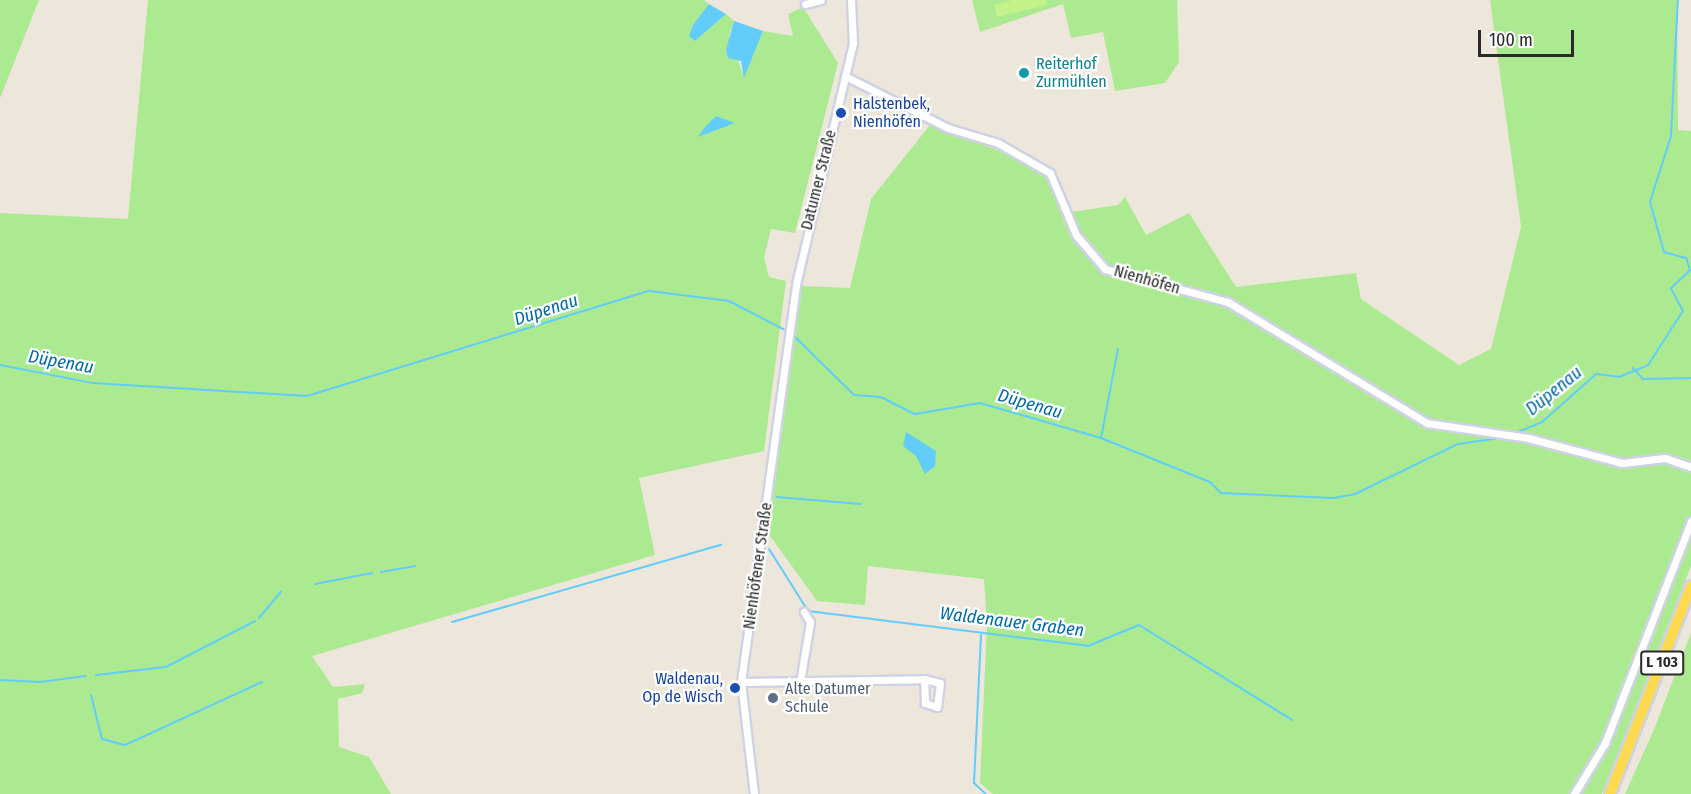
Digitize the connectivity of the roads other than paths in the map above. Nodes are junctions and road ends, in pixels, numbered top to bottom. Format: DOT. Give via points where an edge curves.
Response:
graph roads {
  1 [pos="821,0"];
  2 [pos="851,0"];
  3 [pos="805,4"];
  4 [pos="845,76"];
  5 [pos="788,337"];
  6 [pos="1691,467"];
  7 [pos="1691,521"];
  8 [pos="1691,586"];
  9 [pos="804,612"];
  10 [pos="924,679"];
  11 [pos="741,682"];
  12 [pos="800,682"];
  13 [pos="754,794"];
  14 [pos="1574,794"];
  15 [pos="1610,794"];
  1 -- 3 [label="street"];
  2 -- 4 [label="street, Datumer Straße" via="854,36"];
  4 -- 5 [label="street, Datumer Straße" via="804,239"];
  4 -- 6 [label="street, Nienhöfen" via="1042,167 1056,182 1076,235 1105,268 1228,302 1427,423 1517,436 1622,463 1665,458"];
  5 -- 11 [label="street, Nienhöfener Straße"];
  7 -- 14 [label="street" via="1605,743"];
  8 -- 15 [label="main road, L 103"];
  9 -- 12 [label="street" via="810,622"];
  10 -- 12 [label="street"];
  11 -- 12 [label="street"];
  11 -- 13 [label="street, Nienhöfener Straße"];
}
